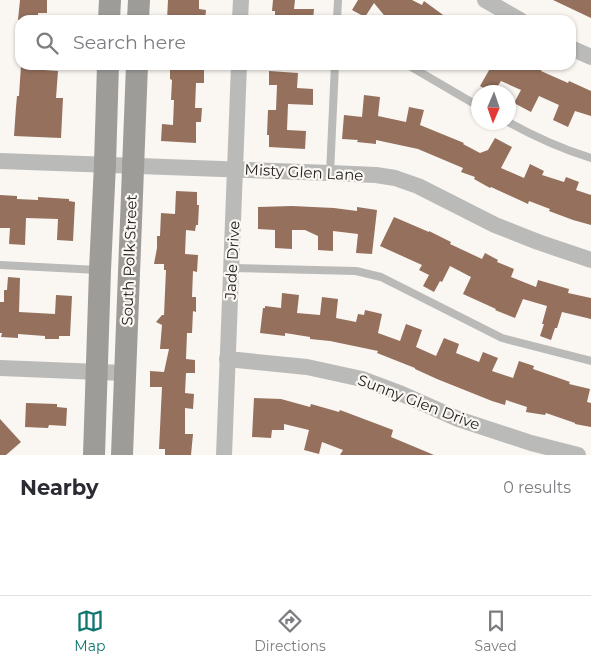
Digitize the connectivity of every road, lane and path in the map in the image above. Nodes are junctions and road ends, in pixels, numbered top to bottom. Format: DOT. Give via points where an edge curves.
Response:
graph roads {
  1 [pos="110,0"];
  2 [pos="139,0"];
  3 [pos="241,0"];
  4 [pos="338,0"];
  5 [pos="486,0"];
  6 [pos="109,15"];
  7 [pos="138,15"];
  8 [pos="240,15"];
  9 [pos="337,15"];
  10 [pos="512,15"];
  11 [pos="576,50"];
  12 [pos="591,57"];
  13 [pos="108,70"];
  14 [pos="137,70"];
  15 [pos="239,70"];
  16 [pos="334,70"];
  17 [pos="417,70"];
  18 [pos="471,102"];
  19 [pos="516,126"];
  20 [pos="591,158"];
  21 [pos="0,161"];
  22 [pos="105,164"];
  23 [pos="133,166"];
  24 [pos="236,169"];
  25 [pos="330,173"];
  26 [pos="591,260"];
  27 [pos="0,265"];
  28 [pos="232,268"];
  29 [pos="100,270"];
  30 [pos="227,359"];
  31 [pos="591,361"];
  32 [pos="0,368"];
  33 [pos="96,372"];
  34 [pos="124,373"];
  35 [pos="94,455"];
  36 [pos="122,455"];
  37 [pos="224,455"];
  38 [pos="578,455"];
  1 -- 6 [label="main road"];
  2 -- 7 [label="main road"];
  3 -- 8 [label="street"];
  4 -- 9 [label="lane"];
  5 -- 10 [label="street"];
  11 -- 12 [label="street"];
  13 -- 22 [label="main road, South Polk Street"];
  14 -- 23 [label="main road, South Polk Street"];
  15 -- 24 [label="street, Jade Drive"];
  16 -- 25 [label="lane"];
  17 -- 18 [label="lane"];
  19 -- 20 [label="lane" via="539,139"];
  21 -- 22 [label="street, Misty Glen Lane"];
  22 -- 23 [label="street, Misty Glen Lane"];
  22 -- 29 [label="main road, South Polk Street"];
  23 -- 24 [label="street, Misty Glen Lane"];
  23 -- 34 [label="main road, South Polk Street"];
  24 -- 25 [label="street, Misty Glen Lane"];
  24 -- 28 [label="street, Jade Drive"];
  25 -- 26 [label="street, Misty Glen Lane" via="395,178 418,186 495,225"];
  27 -- 29 [label="lane"];
  28 -- 30 [label="street, Jade Drive"];
  28 -- 31 [label="lane" via="356,271 381,277 502,338"];
  29 -- 33 [label="main road, South Polk Street"];
  30 -- 37 [label="street, Jade Drive"];
  30 -- 38 [label="street, Sunny Glen Drive" via="307,368 362,379 458,419"];
  32 -- 33 [label="street"];
  33 -- 34 [label="street"];
  33 -- 35 [label="main road, South Polk Street"];
  34 -- 36 [label="main road, South Polk Street"];
}
